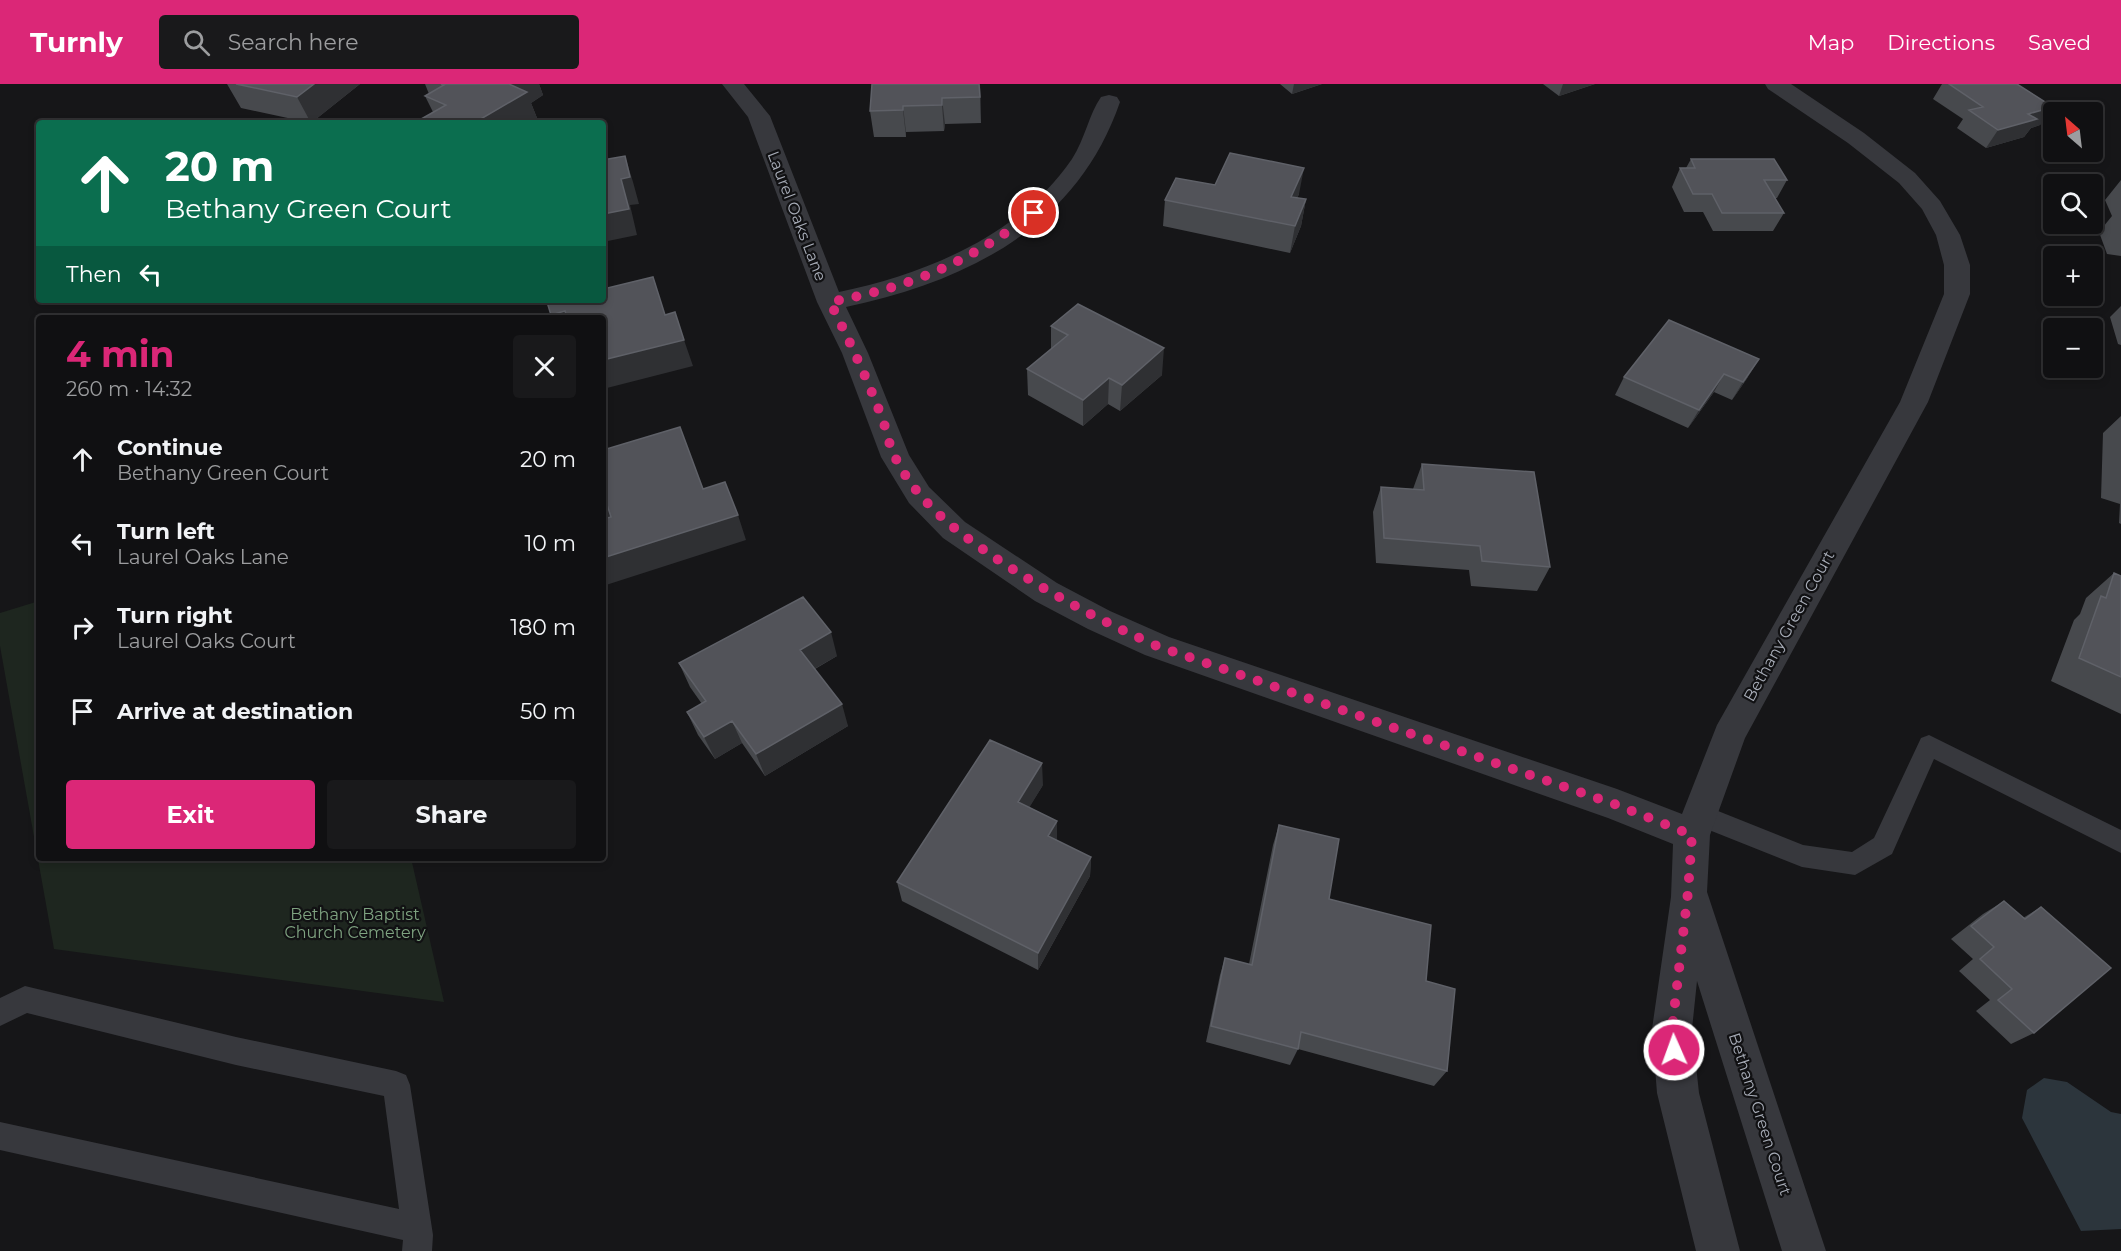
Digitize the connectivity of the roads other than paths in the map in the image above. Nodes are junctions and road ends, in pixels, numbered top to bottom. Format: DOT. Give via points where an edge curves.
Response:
graph roads {
  1 [pos="733,84"];
  2 [pos="1776,84"];
  3 [pos="1108,102"];
  4 [pos="830,302"];
  5 [pos="1695,825"];
  6 [pos="2121,842"];
  7 [pos="1688,892"];
  8 [pos="0,1013"];
  9 [pos="0,1136"];
  10 [pos="417,1239"];
  11 [pos="1718,1251"];
  12 [pos="1804,1251"];
  1 -- 4 [label="street, Laurel Oaks Lane" via="759,116"];
  2 -- 5 [label="street, Bethany Green Court" via="1856,138 1907,178 1932,206 1958,265 1957,294 1914,402 1729,735"];
  3 -- 4 [label="street" via="1104,123 1080,165 1046,202 1002,237 924,278"];
  4 -- 5 [label="street, Laurel Oaks Lane" via="855,353 895,457 919,495 954,530 1046,592 1157,646 1617,805"];
  5 -- 6 [label="lane" via="1802,856 1855,864 1883,846 1929,745"];
  5 -- 7 [label="street, Bethany Green Court"];
  7 -- 11 [label="street" via="1672,1029 1678,1093"];
  7 -- 12 [label="street, Bethany Green Court"];
  8 -- 10 [label="lane" via="25,999 396,1085"];
  9 -- 10 [label="lane"];
}
